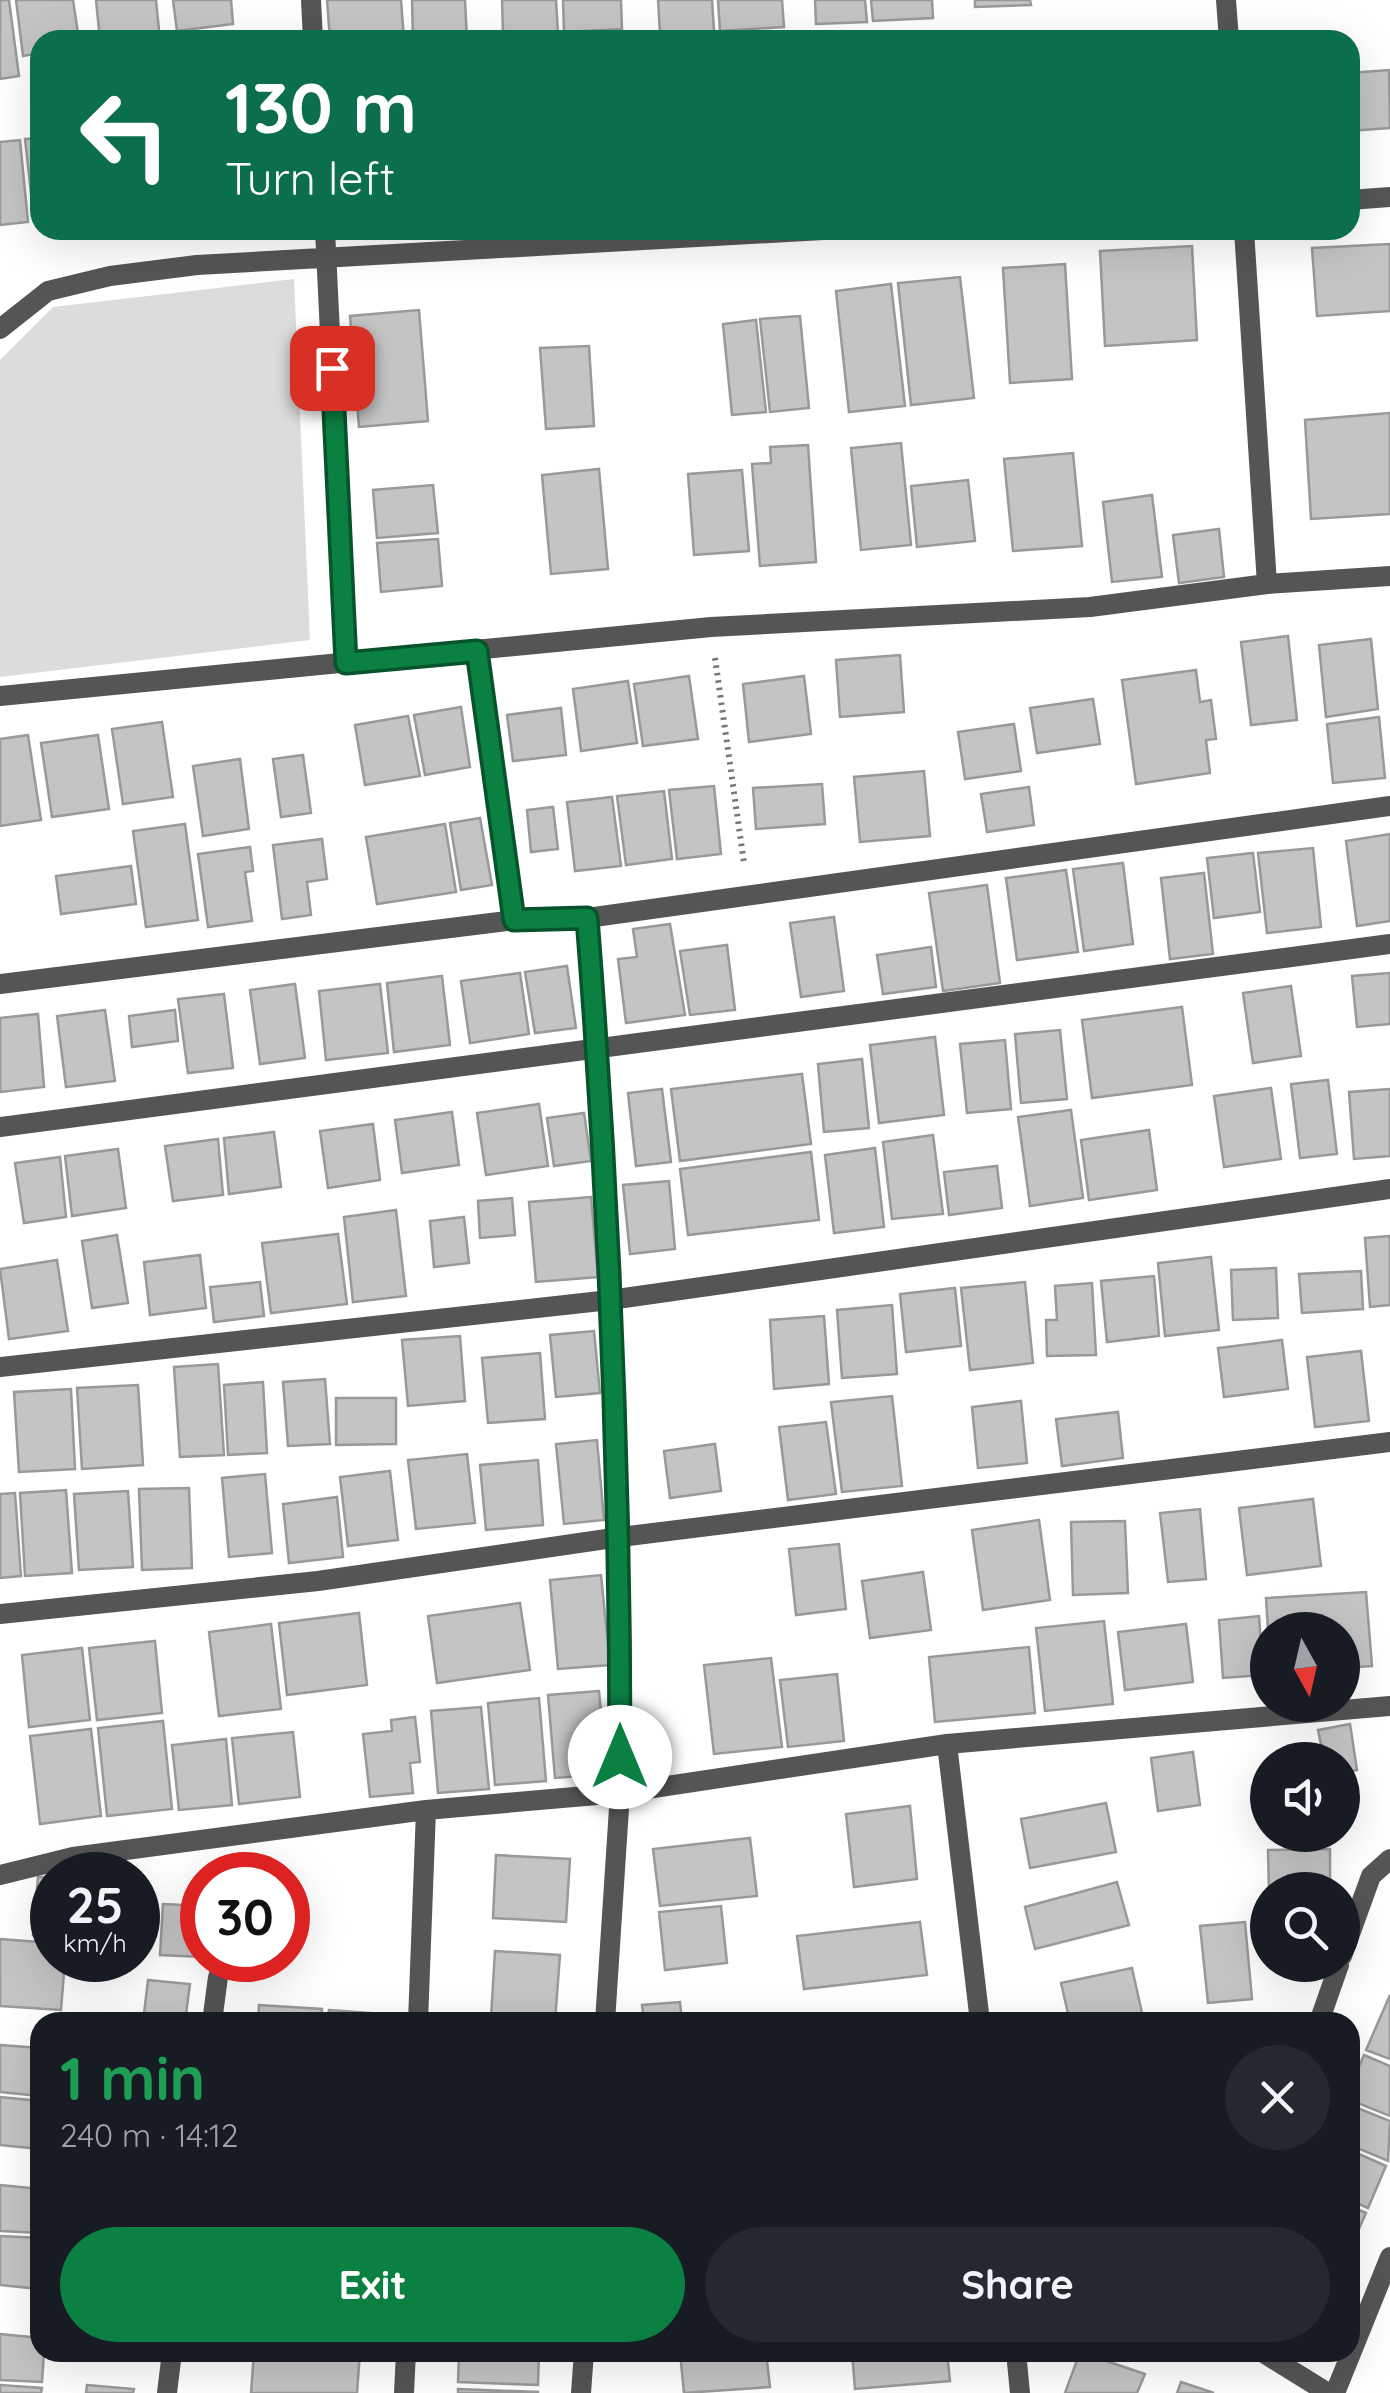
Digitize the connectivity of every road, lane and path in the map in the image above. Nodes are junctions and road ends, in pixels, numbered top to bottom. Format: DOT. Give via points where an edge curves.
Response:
graph roads {
  1 [pos="310,0"];
  2 [pos="1226,0"];
  3 [pos="312,30"];
  4 [pos="1228,30"];
  5 [pos="1390,197"];
  6 [pos="1360,199"];
  7 [pos="326,240"];
  8 [pos="646,240"];
  9 [pos="1245,240"];
  10 [pos="327,258"];
  11 [pos="0,329"];
  12 [pos="1390,576"];
  13 [pos="1267,584"];
  14 [pos="711,627"];
  15 [pos="477,651"];
  16 [pos="346,663"];
  17 [pos="0,696"];
  18 [pos="1390,806"];
  19 [pos="749,895"];
  20 [pos="587,918"];
  21 [pos="514,920"];
  22 [pos="1390,944"];
  23 [pos="0,984"];
  24 [pos="598,1045"];
  25 [pos="0,1126"];
  26 [pos="1390,1190"];
  27 [pos="610,1300"];
  28 [pos="0,1367"];
  29 [pos="1390,1442"];
  30 [pos="620,1536"];
  31 [pos="0,1614"];
  32 [pos="1390,1706"];
  33 [pos="948,1744"];
  34 [pos="620,1794"];
  35 [pos="426,1810"];
  36 [pos="1390,1859"];
  37 [pos="0,1875"];
  38 [pos="1360,1905"];
  39 [pos="217,1982"];
  40 [pos="1333,1982"];
  41 [pos="213,2012"];
  42 [pos="418,2012"];
  43 [pos="606,2012"];
  44 [pos="979,2012"];
  45 [pos="1323,2012"];
  46 [pos="1390,2257"];
  47 [pos="1360,2326"];
  48 [pos="171,2362"];
  49 [pos="406,2362"];
  50 [pos="583,2362"];
  51 [pos="1017,2362"];
  52 [pos="1279,2362"];
  53 [pos="1344,2362"];
  54 [pos="167,2393"];
  55 [pos="404,2393"];
  56 [pos="581,2393"];
  57 [pos="1020,2393"];
  58 [pos="1331,2393"];
  1 -- 3 [label="street"];
  2 -- 4 [label="street"];
  5 -- 6 [label="street"];
  7 -- 10 [label="street"];
  8 -- 10 [label="street"];
  9 -- 13 [label="street"];
  10 -- 11 [label="street" via="110,276 48,291"];
  10 -- 16 [label="street"];
  12 -- 13 [label="street"];
  13 -- 14 [label="street" via="1090,607"];
  14 -- 15 [label="street"];
  14 -- 19 [label="path"];
  15 -- 16 [label="street"];
  15 -- 21 [label="street"];
  16 -- 17 [label="street"];
  18 -- 19 [label="street"];
  19 -- 20 [label="street"];
  20 -- 21 [label="street"];
  20 -- 24 [label="street"];
  21 -- 23 [label="street"];
  22 -- 24 [label="street"];
  24 -- 25 [label="street"];
  24 -- 27 [label="street"];
  26 -- 27 [label="street"];
  27 -- 28 [label="street"];
  27 -- 30 [label="street"];
  29 -- 30 [label="street"];
  30 -- 31 [label="street" via="318,1580"];
  30 -- 34 [label="street"];
  32 -- 33 [label="street"];
  33 -- 34 [label="street"];
  33 -- 44 [label="street"];
  34 -- 35 [label="street"];
  34 -- 43 [label="street"];
  35 -- 37 [label="street" via="73,1857"];
  35 -- 42 [label="street"];
  36 -- 38 [label="street" via="1370,1876"];
  39 -- 41 [label="street"];
  40 -- 45 [label="street"];
  46 -- 47 [label="street"];
  48 -- 54 [label="street"];
  49 -- 55 [label="street"];
  50 -- 56 [label="street"];
  51 -- 57 [label="street"];
  52 -- 58 [label="street"];
  53 -- 58 [label="street"];
}
